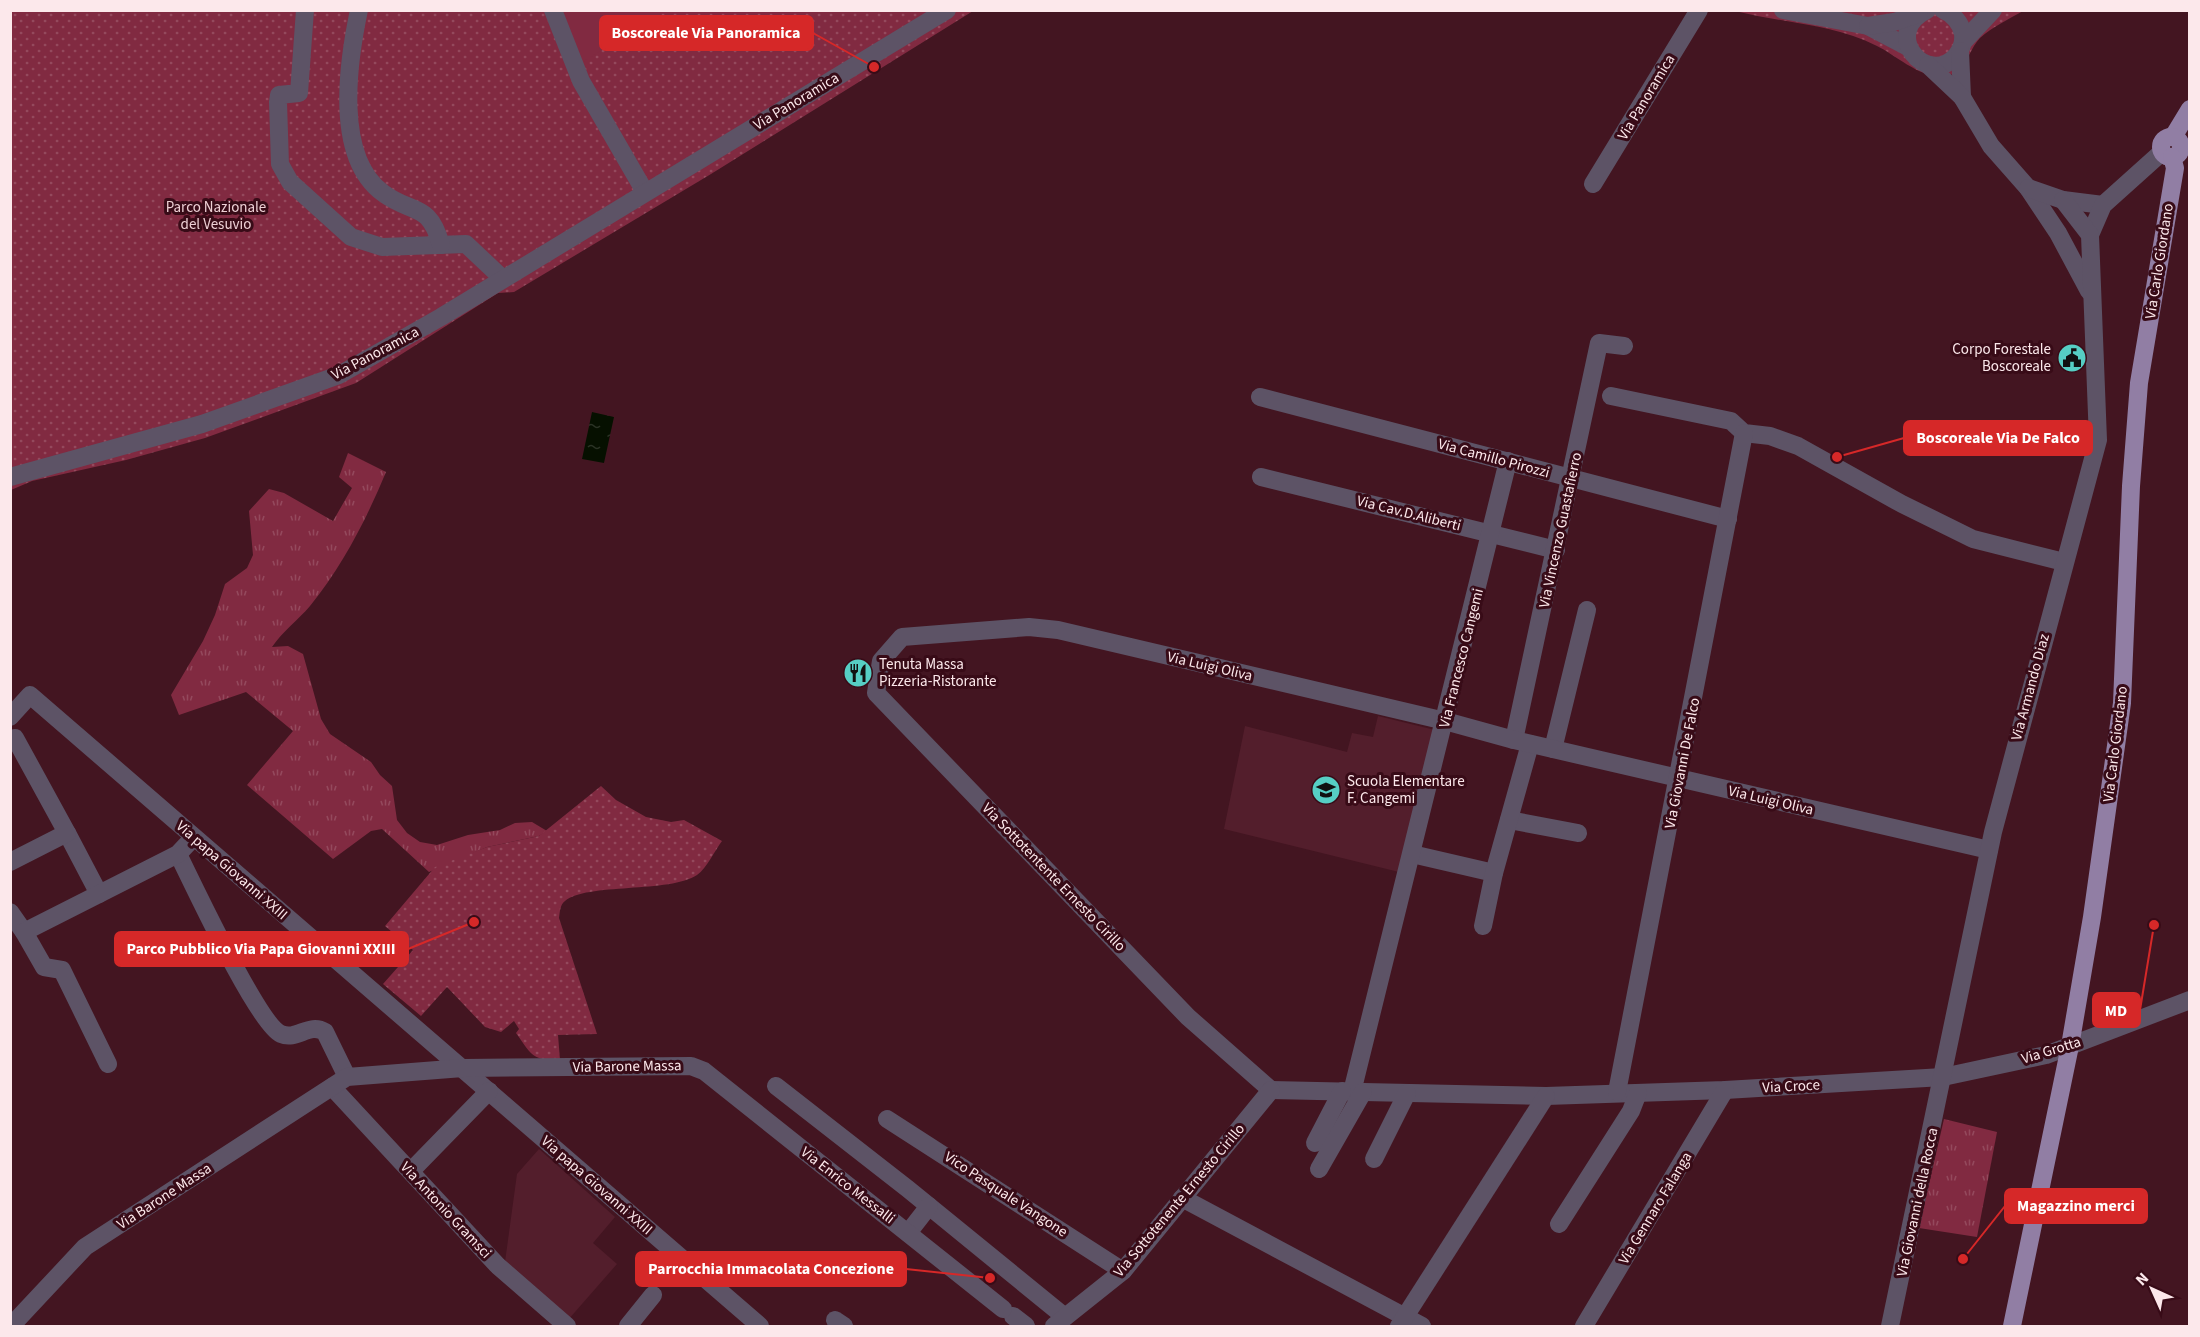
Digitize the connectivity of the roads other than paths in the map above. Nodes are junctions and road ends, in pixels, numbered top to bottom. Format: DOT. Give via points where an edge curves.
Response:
graph roads {
  1 [pos="305,10"];
  2 [pos="359,10"];
  3 [pos="553,10"];
  4 [pos="947,10"];
  5 [pos="1699,10"];
  6 [pos="1783,10"];
  7 [pos="1953,10"];
  8 [pos="1993,10"];
  9 [pos="1944,11"];
  10 [pos="1923,12"];
  11 [pos="1868,26"];
  12 [pos="1961,46"];
  13 [pos="1908,47"];
  14 [pos="1928,65"];
  15 [pos="1962,97"];
  16 [pos="2190,109"];
  17 [pos="2169,149"];
  18 [pos="1593,184"];
  19 [pos="2028,188"];
  20 [pos="645,192"];
  21 [pos="2063,200"];
  22 [pos="2103,206"];
  23 [pos="2058,233"];
  24 [pos="2090,235"];
  25 [pos="441,245"];
  26 [pos="502,278"];
  27 [pos="2092,295"];
  28 [pos="1624,346"];
  29 [pos="1611,396"];
  30 [pos="1260,397"];
  31 [pos="1744,433"];
  32 [pos="1508,461"];
  33 [pos="10,477"];
  34 [pos="1261,477"];
  35 [pos="1572,478"];
  36 [pos="1728,519"];
  37 [pos="1491,533"];
  38 [pos="1556,550"];
  39 [pos="2064,562"];
  40 [pos="1587,610"];
  41 [pos="892,649"];
  42 [pos="10,717"];
  43 [pos="1445,721"];
  44 [pos="15,738"];
  45 [pos="1522,742"];
  46 [pos="1554,749"];
  47 [pos="1679,778"];
  48 [pos="1509,820"];
  49 [pos="1578,832"];
  50 [pos="67,833"];
  51 [pos="193,838"];
  52 [pos="1989,850"];
  53 [pos="178,854"];
  54 [pos="1412,854"];
  55 [pos="10,862"];
  56 [pos="1494,873"];
  57 [pos="99,894"];
  58 [pos="10,912"];
  59 [pos="1483,926"];
  60 [pos="24,932"];
  61 [pos="2190,1000"];
  62 [pos="2070,1046"];
  63 [pos="108,1064"];
  64 [pos="691,1066"];
  65 [pos="463,1068"];
  66 [pos="1944,1077"];
  67 [pos="340,1082"];
  68 [pos="776,1086"];
  69 [pos="1271,1090"];
  70 [pos="1725,1090"];
  71 [pos="489,1091"];
  72 [pos="1352,1092"];
  73 [pos="1617,1092"];
  74 [pos="1407,1093"];
  75 [pos="1638,1093"];
  76 [pos="1546,1096"];
  77 [pos="887,1119"];
  78 [pos="1315,1143"];
  79 [pos="1374,1159"];
  80 [pos="1319,1169"];
  81 [pos="411,1172"];
  82 [pos="1182,1198"];
  83 [pos="928,1206"];
  84 [pos="1559,1224"];
  85 [pos="908,1233"];
  86 [pos="1123,1271"];
  87 [pos="653,1295"];
  88 [pos="1014,1317"];
  89 [pos="1059,1322"];
  90 [pos="1402,1322"];
  91 [pos="12,1326"];
  92 [pos="567,1326"];
  93 [pos="628,1326"];
  94 [pos="760,1326"];
  95 [pos="1422,1326"];
  96 [pos="1584,1326"];
  97 [pos="1890,1326"];
  98 [pos="2012,1326"];
  1 -- 25 [label="street" via="299,93 279,95 278,102 280,164 290,182 351,237 382,247"];
  2 -- 25 [label="street" via="352,42 348,115 362,170 383,193 423,212 436,224"];
  3 -- 20 [label="street" via="581,81"];
  4 -- 20 [label="street, Via Panoramica"];
  5 -- 18 [label="street, Via Panoramica"];
  6 -- 11 [label="street"];
  7 -- 9 [label="street"];
  8 -- 12 [label="street"];
  9 -- 12 [label="street" via="1960,23"];
  10 -- 11 [label="street"];
  10 -- 13 [label="street" via="1908,29"];
  11 -- 13 [label="street"];
  12 -- 14 [label="street" via="1946,63"];
  12 -- 15 [label="street"];
  13 -- 14 [label="street"];
  14 -- 15 [label="street"];
  15 -- 19 [label="street, Via Armando Diaz" via="1991,146"];
  16 -- 17 [label="main road"];
  17 -- 22 [label="street"];
  17 -- 62 [label="main road, Via Carlo Giordano" via="2175,168 2139,383 2122,703"];
  19 -- 21 [label="street, Via Armando Diaz"];
  19 -- 23 [label="street, Via Armando Diaz"];
  20 -- 26 [label="street, Via Panoramica"];
  21 -- 22 [label="street, Via Armando Diaz"];
  21 -- 24 [label="street"];
  22 -- 24 [label="street"];
  23 -- 24 [label="street"];
  23 -- 27 [label="street, Via Armando Diaz"];
  24 -- 27 [label="street, Via Armando Diaz"];
  25 -- 26 [label="street" via="466,244"];
  26 -- 33 [label="street, Via Panoramica" via="339,375 202,424"];
  27 -- 39 [label="street, Via Armando Diaz" via="2098,440"];
  28 -- 35 [label="street, Via Vincenzo Guastafierro" via="1599,343"];
  29 -- 31 [label="street" via="1731,421"];
  30 -- 32 [label="street, Via Camillo Pirozzi"];
  31 -- 36 [label="street, Via Giovanni De Falco"];
  31 -- 39 [label="street" via="1770,436 1798,446 1973,539"];
  32 -- 35 [label="street, Via Camillo Pirozzi"];
  32 -- 37 [label="street, Via Francesco Cangemi"];
  34 -- 37 [label="street, Via Cav.D.Aliberti"];
  35 -- 36 [label="street, Via Camillo Pirozzi"];
  35 -- 38 [label="street, Via Vincenzo Guastafierro"];
  36 -- 47 [label="street, Via Giovanni De Falco"];
  37 -- 38 [label="street, Via Cav.D.Aliberti"];
  37 -- 43 [label="street, Via Francesco Cangemi"];
  38 -- 45 [label="street, Via Vincenzo Guastafierro"];
  39 -- 52 [label="street, Via Armando Diaz"];
  40 -- 46 [label="street"];
  41 -- 43 [label="street, Via Luigi Oliva" via="902,637 1029,627 1058,630"];
  41 -- 69 [label="street, Via Sottotentente Ernesto Cirillo" via="881,661 876,693 1188,1017"];
  42 -- 51 [label="street, Via papa Giovanni XXIII" via="30,695"];
  43 -- 45 [label="street, Via Luigi Oliva"];
  43 -- 54 [label="street, Via Francesco Cangemi"];
  44 -- 50 [label="street"];
  45 -- 46 [label="street, Via Luigi Oliva"];
  45 -- 48 [label="street"];
  46 -- 47 [label="street, Via Luigi Oliva"];
  47 -- 52 [label="street, Via Luigi Oliva"];
  47 -- 73 [label="street, Via Giovanni De Falco"];
  48 -- 49 [label="street"];
  48 -- 56 [label="street"];
  50 -- 55 [label="street"];
  50 -- 57 [label="street"];
  51 -- 53 [label="street"];
  51 -- 65 [label="street, Via papa Giovanni XXIII"];
  52 -- 66 [label="street, Via Armando Diaz"];
  53 -- 57 [label="street"];
  53 -- 67 [label="street, Via Antonio Gramsci" via="239,976 272,1026 282,1035 310,1028 325,1032"];
  54 -- 56 [label="street"];
  54 -- 72 [label="street, Via Francesco Cangemi"];
  56 -- 59 [label="street"];
  57 -- 60 [label="street"];
  58 -- 60 [label="street"];
  60 -- 63 [label="street" via="44,967 62,970"];
  61 -- 62 [label="street, Via Grotta"];
  62 -- 66 [label="street, Via Grotta" via="2046,1055"];
  62 -- 98 [label="main road, Via Carlo Giordano"];
  64 -- 65 [label="street, Via Barone Massa"];
  64 -- 85 [label="street, Via Enrico Messalli" via="704,1071"];
  65 -- 67 [label="street, Via Barone Massa"];
  65 -- 71 [label="street, Via papa Giovanni XXIII"];
  66 -- 70 [label="street, Via Croce"];
  66 -- 97 [label="street, Via Giovanni della Rocca"];
  67 -- 81 [label="street, Via Antonio Gramsci"];
  67 -- 91 [label="street, Via Barone Massa" via="85,1247"];
  68 -- 83 [label="street"];
  69 -- 72 [label="street, Via Croce"];
  69 -- 82 [label="street, Via Sottotenente Ernesto Cirillo"];
  70 -- 75 [label="street, Via Croce"];
  70 -- 96 [label="street, Via Gennaro Falanga"];
  71 -- 81 [label="street"];
  71 -- 94 [label="street, Via papa Giovanni XXIII"];
  72 -- 74 [label="street, Via Croce"];
  72 -- 78 [label="street"];
  72 -- 80 [label="street"];
  73 -- 75 [label="street, Via Croce"];
  73 -- 76 [label="street, Via Croce"];
  74 -- 76 [label="street, Via Croce"];
  74 -- 79 [label="street"];
  75 -- 84 [label="street" via="1631,1111"];
  76 -- 90 [label="street"];
  77 -- 86 [label="street, Vico Pasquale Vangone"];
  81 -- 92 [label="street, Via Antonio Gramsci" via="498,1266"];
  82 -- 86 [label="street, Via Sottotenente Ernesto Cirillo"];
  82 -- 90 [label="street"];
  83 -- 85 [label="street"];
  83 -- 89 [label="street"];
  85 -- 88 [label="street, Via Enrico Messalli"];
  86 -- 89 [label="street, Via Sottotenente Ernesto Cirillo"];
  87 -- 93 [label="street"];
  90 -- 95 [label="street"];
}
